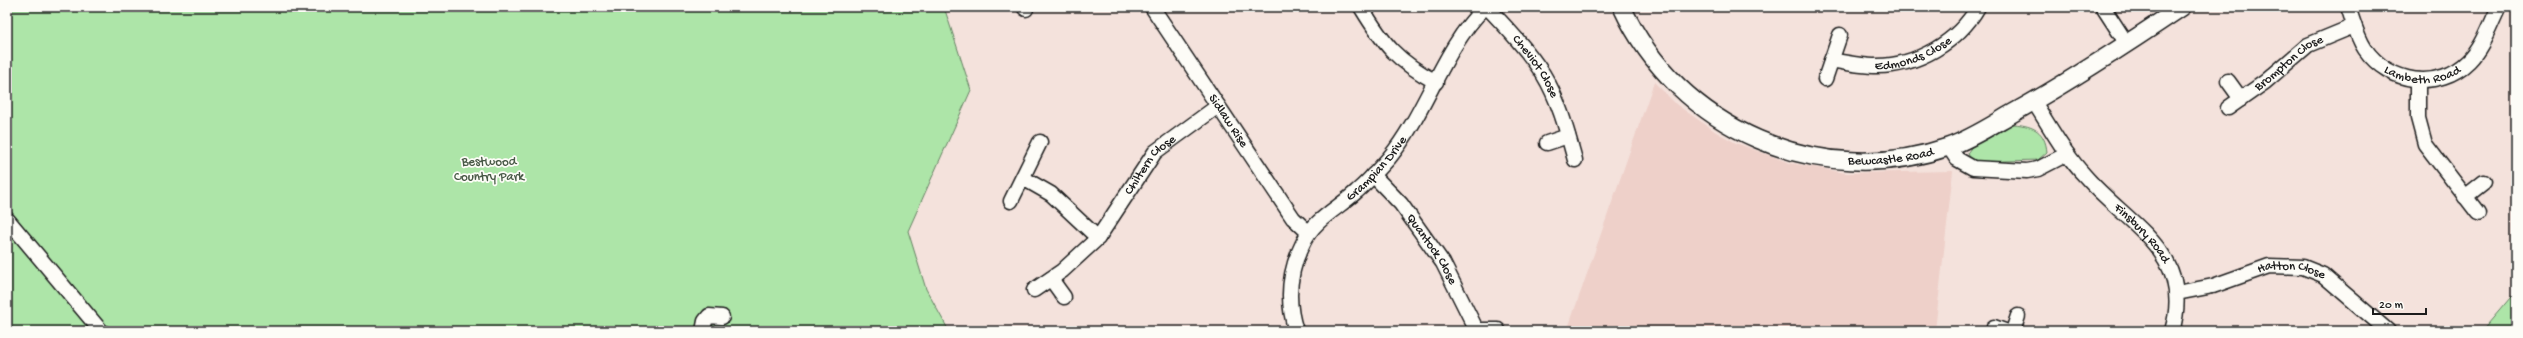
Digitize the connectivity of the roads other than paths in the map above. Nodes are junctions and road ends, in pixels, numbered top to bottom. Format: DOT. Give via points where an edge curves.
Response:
graph roads {
  1 [pos="1152,7"];
  2 [pos="1361,7"];
  3 [pos="1486,7"];
  4 [pos="1622,7"];
  5 [pos="1978,7"];
  6 [pos="2103,7"];
  7 [pos="2182,7"];
  8 [pos="2348,7"];
  9 [pos="2499,7"];
  10 [pos="2354,26"];
  11 [pos="1840,35"];
  12 [pos="2127,44"];
  13 [pos="1832,60"];
  14 [pos="1825,79"];
  15 [pos="2418,80"];
  16 [pos="2228,81"];
  17 [pos="1436,82"];
  18 [pos="2241,98"];
  19 [pos="2034,102"];
  20 [pos="1218,106"];
  21 [pos="2228,108"];
  22 [pos="1568,136"];
  23 [pos="1040,142"];
  24 [pos="1546,143"];
  25 [pos="1949,147"];
  26 [pos="2067,154"];
  27 [pos="1575,160"];
  28 [pos="1373,175"];
  29 [pos="1022,178"];
  30 [pos="2484,182"];
  31 [pos="2465,197"];
  32 [pos="1011,201"];
  33 [pos="2478,213"];
  34 [pos="7,220"];
  35 [pos="1308,232"];
  36 [pos="1098,238"];
  37 [pos="1051,279"];
  38 [pos="1034,290"];
  39 [pos="2177,293"];
  40 [pos="1064,297"];
  41 [pos="2018,316"];
  42 [pos="722,317"];
  43 [pos="1293,330"];
  44 [pos="1498,330"];
  45 [pos="101,331"];
  46 [pos="703,331"];
  47 [pos="1477,331"];
  48 [pos="2013,331"];
  49 [pos="2172,331"];
  50 [pos="2388,331"];
  1 -- 20 [label="street, Sidlaw Rise"];
  2 -- 17 [label="street" via="1379,36 1398,58"];
  3 -- 17 [label="street, Grampian Drive" via="1461,34"];
  3 -- 22 [label="street, Cheviot Close" via="1514,36 1543,74"];
  4 -- 25 [label="street, Bewcastle Road" via="1645,49 1672,81 1722,122 1760,141 1804,154 1851,160 1906,158"];
  5 -- 13 [label="street, Edmonds Close" via="1950,40 1906,62 1876,66"];
  6 -- 12 [label="street"];
  7 -- 12 [label="street, Bewcastle Road"];
  8 -- 10 [label="street, Lambeth Road"];
  9 -- 15 [label="street, Lambeth Road" via="2478,51 2470,60 2452,74 2441,78"];
  10 -- 15 [label="street, Lambeth Road" via="2364,48 2381,66 2404,78"];
  10 -- 18 [label="street, Brompton Close" via="2308,45"];
  11 -- 13 [label="street"];
  12 -- 19 [label="street, Bewcastle Road"];
  13 -- 14 [label="street"];
  15 -- 31 [label="street" via="2420,132 2431,155"];
  16 -- 18 [label="street"];
  17 -- 28 [label="street, Grampian Drive" via="1402,141"];
  18 -- 21 [label="street, Brompton Close"];
  19 -- 25 [label="street, Bewcastle Road"];
  19 -- 26 [label="street, Finsbury Road"];
  20 -- 35 [label="street, Sidlaw Rise" via="1293,218"];
  20 -- 36 [label="street, Chiltern Close" via="1155,152"];
  22 -- 24 [label="street"];
  22 -- 27 [label="street, Cheviot Close"];
  23 -- 29 [label="street"];
  25 -- 26 [label="street" via="1957,159 1974,168 2027,171 2038,169"];
  26 -- 39 [label="street, Finsbury Road" via="2086,178 2149,237 2170,269"];
  28 -- 35 [label="street, Grampian Drive" via="1358,191"];
  28 -- 47 [label="street, Quantock Close" via="1400,204 1443,263"];
  29 -- 32 [label="street"];
  29 -- 36 [label="street" via="1051,194"];
  30 -- 31 [label="street"];
  31 -- 33 [label="street"];
  34 -- 45 [label="street"];
  35 -- 43 [label="street, Grampian Drive" via="1296,259 1290,287"];
  36 -- 37 [label="street, Chiltern Close"];
  37 -- 38 [label="street, Chiltern Close"];
  37 -- 40 [label="street"];
  39 -- 49 [label="street, Finsbury Road" via="2176,317"];
  39 -- 50 [label="street, Hatton Close" via="2213,286 2269,266 2304,267 2323,275"];
  41 -- 48 [label="street"];
  42 -- 46 [label="street" via="709,316"];
  44 -- 47 [label="street"];
}
